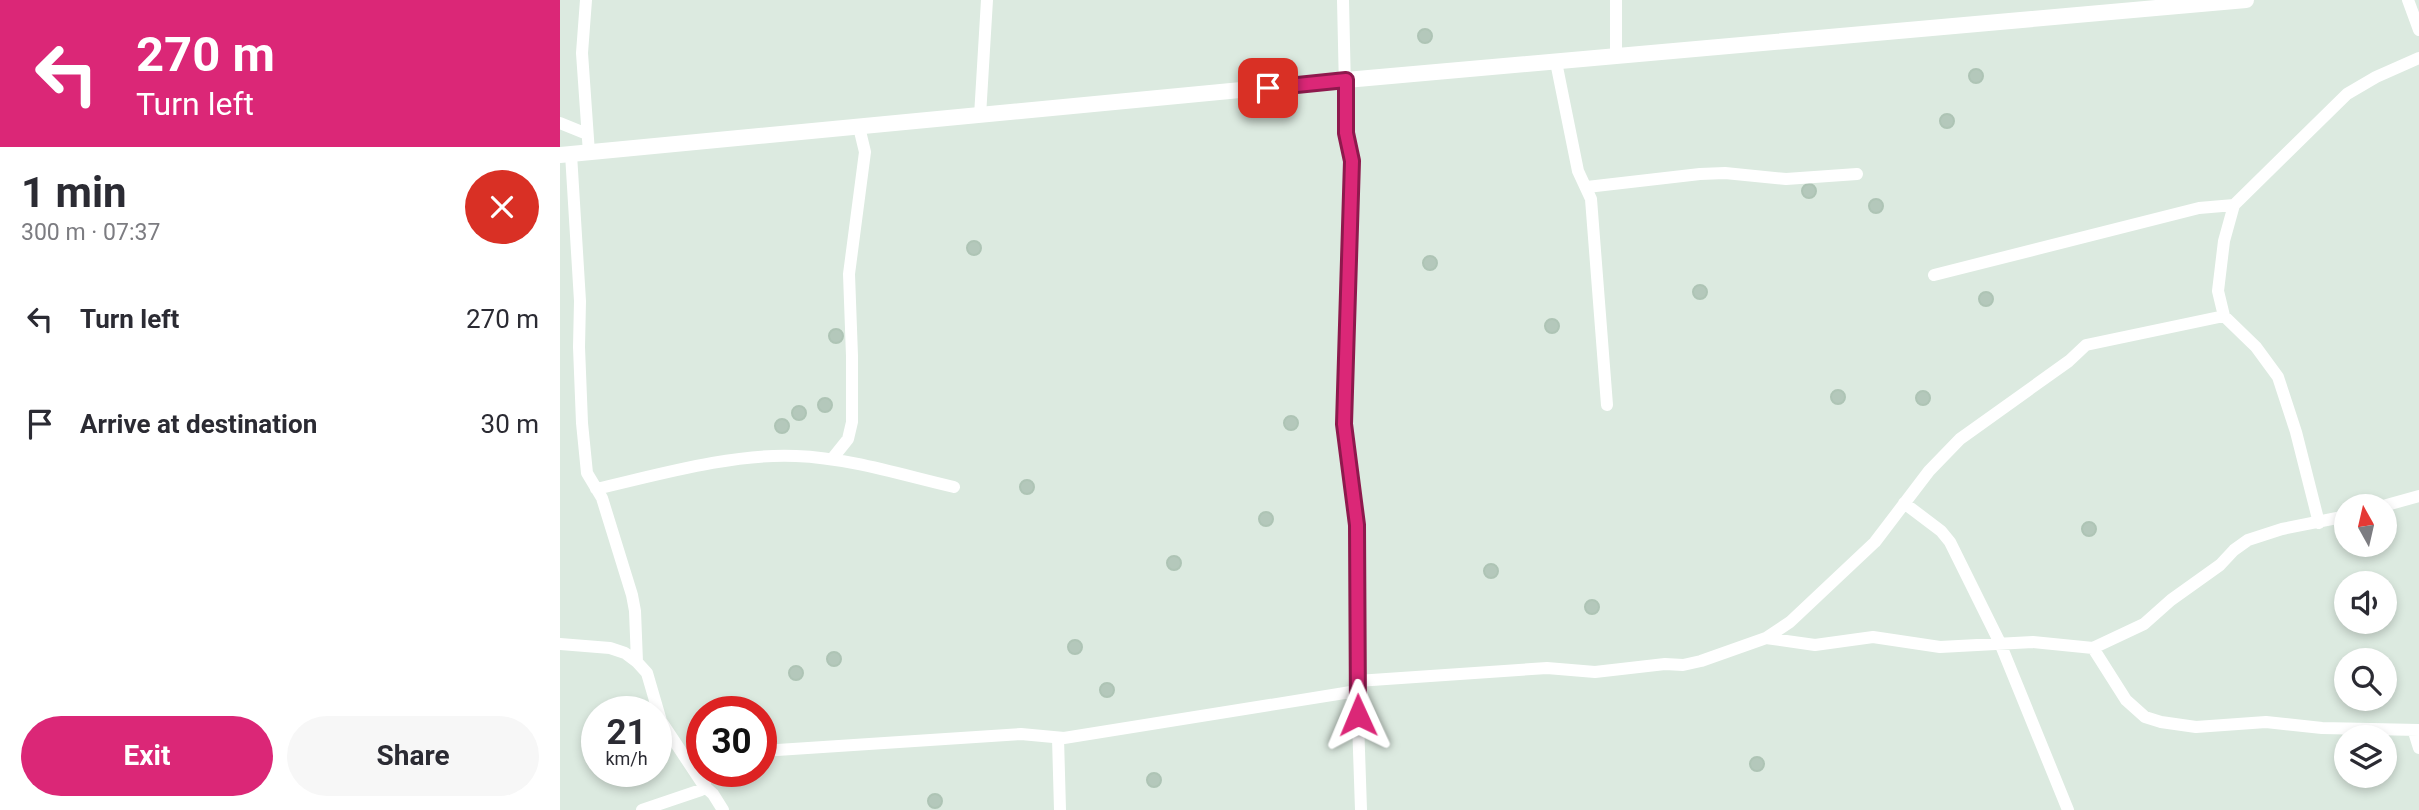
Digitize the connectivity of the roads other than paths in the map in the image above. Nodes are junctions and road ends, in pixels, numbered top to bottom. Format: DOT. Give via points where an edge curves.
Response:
graph roads {
  1 [pos="586,0"];
  2 [pos="987,0"];
  3 [pos="1343,0"];
  4 [pos="1616,0"];
  5 [pos="2246,0"];
  6 [pos="2408,0"];
  7 [pos="2419,30"];
  8 [pos="1616,57"];
  9 [pos="2419,58"];
  10 [pos="1556,62"];
  11 [pos="1346,80"];
  12 [pos="980,116"];
  13 [pos="560,123"];
  14 [pos="859,127"];
  15 [pos="587,134"];
  16 [pos="589,153"];
  17 [pos="565,155"];
  18 [pos="1857,174"];
  19 [pos="566,180"];
  20 [pos="1587,187"];
  21 [pos="2234,205"];
  22 [pos="1934,275"];
  23 [pos="2224,316"];
  24 [pos="1607,405"];
  25 [pos="832,459"];
  26 [pos="954,487"];
  27 [pos="596,489"];
  28 [pos="2419,496"];
  29 [pos="2398,502"];
  30 [pos="1904,503"];
  31 [pos="2334,519"];
  32 [pos="2319,523"];
  33 [pos="1766,638"];
  34 [pos="2000,643"];
  35 [pos="560,644"];
  36 [pos="2093,648"];
  37 [pos="637,662"];
  38 [pos="1357,686"];
  39 [pos="2417,731"];
  40 [pos="1058,738"];
  41 [pos="2419,748"];
  42 [pos="777,750"];
  43 [pos="686,759"];
  44 [pos="703,787"];
  45 [pos="705,787"];
  46 [pos="642,810"];
  47 [pos="723,810"];
  48 [pos="1060,810"];
  49 [pos="1361,810"];
  50 [pos="2068,810"];
  1 -- 15 [label="street" via="582,53"];
  2 -- 12 [label="street"];
  3 -- 11 [label="street"];
  4 -- 8 [label="street"];
  5 -- 8 [label="street"];
  6 -- 7 [label="street"];
  8 -- 10 [label="street"];
  9 -- 21 [label="street" via="2347,94"];
  10 -- 11 [label="street"];
  10 -- 20 [label="street" via="1578,171"];
  11 -- 12 [label="street"];
  11 -- 38 [label="street" via="1346,133 1352,161 1344,424 1357,525"];
  12 -- 14 [label="street"];
  13 -- 15 [label="street"];
  14 -- 16 [label="street"];
  14 -- 25 [label="street" via="865,152 849,274 852,422 848,439"];
  15 -- 16 [label="street"];
  16 -- 17 [label="street"];
  17 -- 19 [label="street"];
  18 -- 20 [label="street" via="1786,179 1700,174"];
  19 -- 27 [label="street" via="580,301 582,423 587,473"];
  20 -- 24 [label="street"];
  21 -- 22 [label="street" via="2176,213"];
  21 -- 23 [label="street" via="2220,261 2218,291"];
  23 -- 30 [label="street" via="2086,345 1960,439"];
  23 -- 32 [label="street" via="2262,352 2278,377"];
  25 -- 26 [label="street"];
  25 -- 27 [label="street" via="743,460"];
  27 -- 37 [label="street" via="603,498 632,596"];
  28 -- 29 [label="street"];
  30 -- 33 [label="street" via="1855,562"];
  30 -- 34 [label="street" via="1950,542"];
  31 -- 32 [label="street"];
  32 -- 36 [label="street" via="2282,529 2239,545 2144,624"];
  33 -- 34 [label="street" via="1815,645 1873,636 1940,647"];
  33 -- 38 [label="street" via="1683,664 1595,672 1546,668"];
  34 -- 36 [label="street"];
  34 -- 50 [label="street"];
  35 -- 37 [label="street" via="610,648"];
  36 -- 39 [label="street" via="2126,701 2145,717 2161,722 2196,727 2266,722"];
  37 -- 43 [label="street" via="647,673 661,721"];
  38 -- 40 [label="street"];
  38 -- 49 [label="street"];
  39 -- 41 [label="street"];
  40 -- 42 [label="street" via="1032,734"];
  40 -- 48 [label="street"];
  44 -- 46 [label="street"];
  45 -- 47 [label="street"];
}
